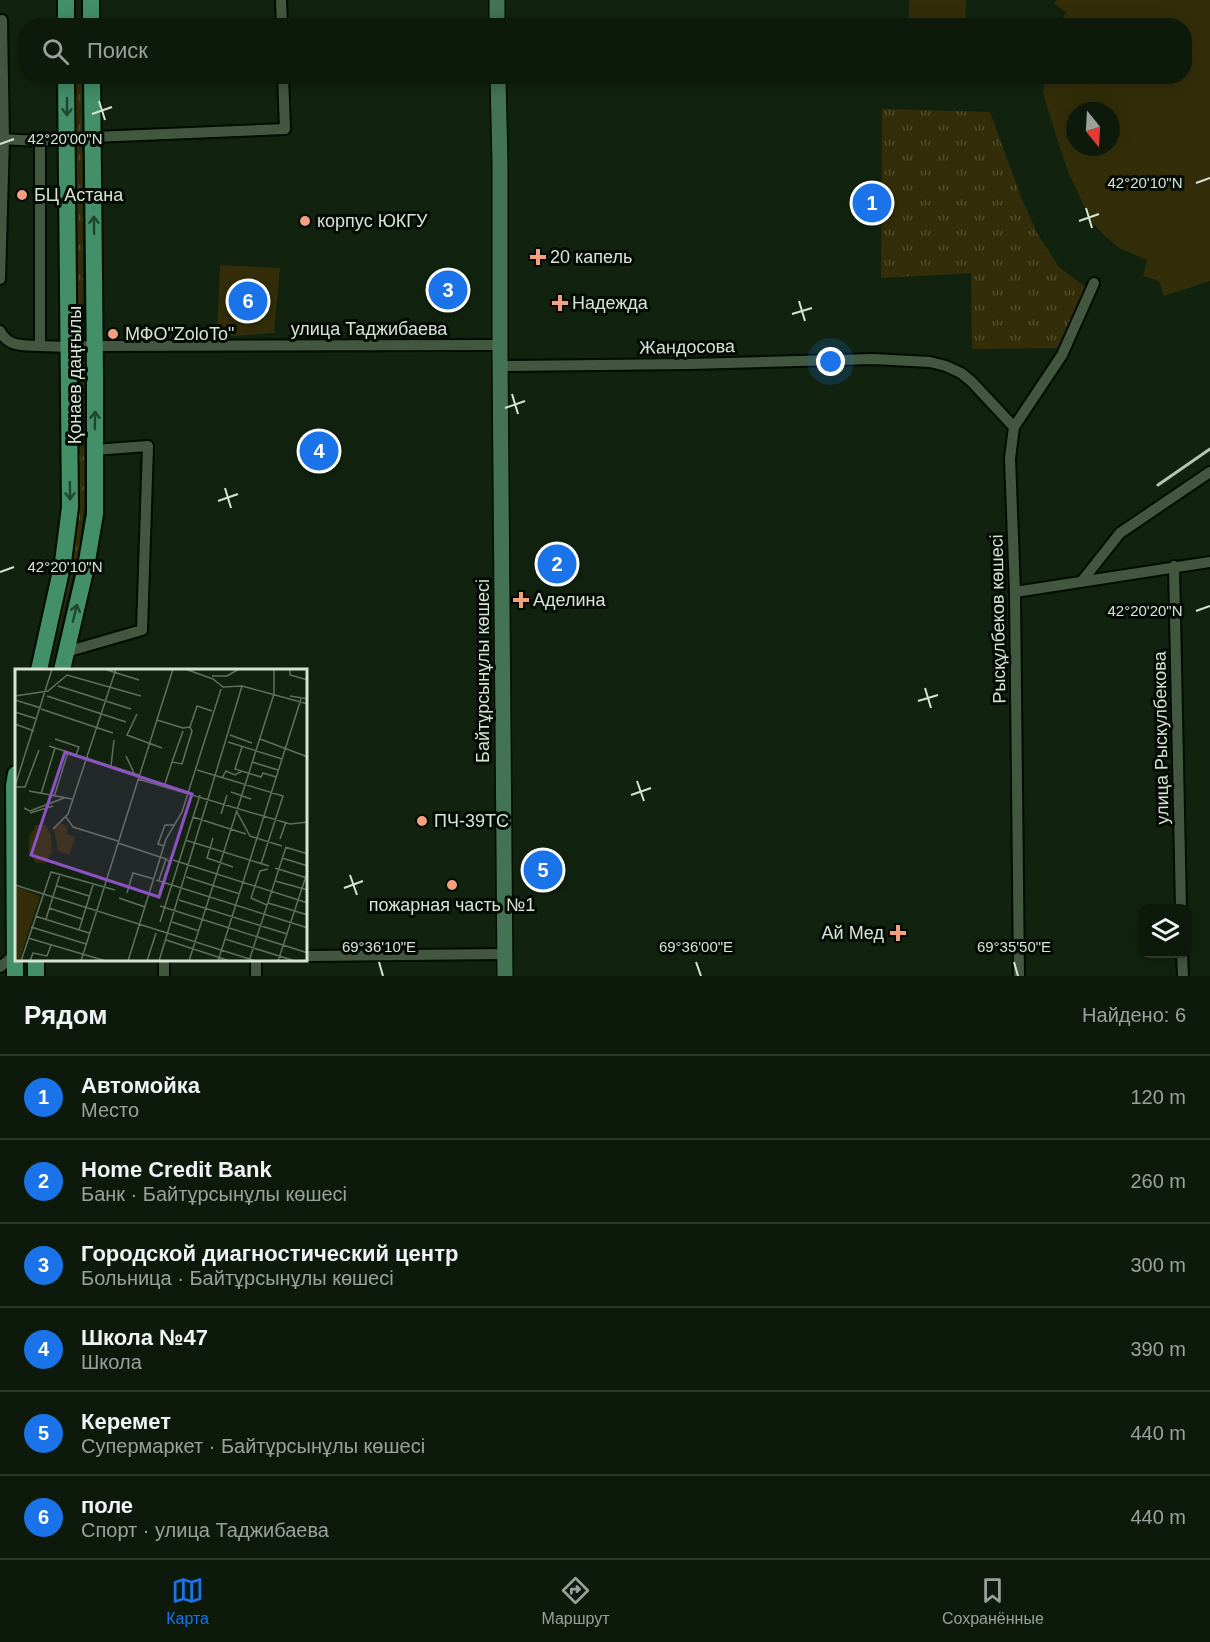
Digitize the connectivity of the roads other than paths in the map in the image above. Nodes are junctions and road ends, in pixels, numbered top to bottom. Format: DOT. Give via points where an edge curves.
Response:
graph roads {
  1 [pos="66,0"];
  2 [pos="91,0"];
  3 [pos="281,0"];
  4 [pos="496,0"];
  5 [pos="66,18"];
  6 [pos="91,18"];
  7 [pos="282,18"];
  8 [pos="497,18"];
  9 [pos="2,20"];
  10 [pos="66,84"];
  11 [pos="92,84"];
  12 [pos="283,84"];
  13 [pos="498,84"];
  14 [pos="93,137"];
  15 [pos="67,138"];
  16 [pos="2,139"];
  17 [pos="40,141"];
  18 [pos="0,279"];
  19 [pos="1094,283"];
  20 [pos="0,331"];
  21 [pos="500,345"];
  22 [pos="40,346"];
  23 [pos="95,346"];
  24 [pos="68,347"];
  25 [pos="501,366"];
  26 [pos="1014,427"];
  27 [pos="94,450"];
  28 [pos="1210,472"];
  29 [pos="1210,562"];
  30 [pos="1174,566"];
  31 [pos="1082,581"];
  32 [pos="1015,592"];
  33 [pos="66,652"];
  34 [pos="39,669"];
  35 [pos="62,669"];
  36 [pos="15,780"];
  37 [pos="15,872"];
  38 [pos="1181,904"];
  39 [pos="505,954"];
  40 [pos="308,956"];
  41 [pos="15,958"];
  42 [pos="1182,958"];
  43 [pos="16,961"];
  44 [pos="0,968"];
  45 [pos="15,976"];
  46 [pos="505,976"];
  47 [pos="1019,976"];
  48 [pos="1183,976"];
  1 -- 5 [label="main road"];
  2 -- 6 [label="main road"];
  3 -- 7 [label="street"];
  4 -- 8 [label="main road"];
  9 -- 16 [label="street"];
  10 -- 15 [label="main road, Қонаев даңғылы, one-way"];
  11 -- 14 [label="main road, Қонаев даңғылы"];
  12 -- 14 [label="street" via="285,129"];
  13 -- 21 [label="main road"];
  23 -- 14 [label="main road, Қонаев даңғылы, one-way"];
  15 -- 17 [label="street"];
  15 -- 24 [label="main road, Қонаев даңғылы"];
  16 -- 17 [label="street"];
  16 -- 18 [label="street"];
  17 -- 22 [label="street"];
  19 -- 26 [label="street, Рысқұлбеков көшесі" via="1062,355"];
  20 -- 22 [label="street, улица Таджибаева" via="11,344"];
  21 -- 23 [label="street, улица Таджибаева"];
  21 -- 25 [label="main road, Байтұрсынұлы көшесі"];
  22 -- 24 [label="street, улица Таджибаева"];
  23 -- 24 [label="street, улица Таджибаева"];
  27 -- 23 [label="main road, Қонаев даңғылы, one-way"];
  24 -- 34 [label="main road, Қонаев даңғылы, one-way" via="70,507 63,561"];
  25 -- 26 [label="street, Жандосова" via="873,359 930,362 961,373"];
  25 -- 39 [label="main road, Байтұрсынұлы көшесі"];
  26 -- 32 [label="street, Рысқұлбеков көшесі" via="1010,458"];
  33 -- 27 [label="main road, Қонаев даңғылы, one-way" via="95,514"];
  27 -- 33 [label="street" via="148,446 142,630"];
  28 -- 31 [label="street" via="1120,533"];
  29 -- 30 [label="street"];
  30 -- 31 [label="street"];
  30 -- 38 [label="street, улица Рыскулбекова"];
  31 -- 32 [label="street"];
  32 -- 47 [label="street, Рысқұлбеков көшесі"];
  33 -- 35 [label="main road, Қонаев даңғылы"];
  36 -- 37 [label="main road"];
  39 -- 40 [label="street"];
  39 -- 46 [label="main road, Байтұрсынұлы көшесі"];
  41 -- 44 [label="street"];
  42 -- 48 [label="street"];
  43 -- 45 [label="main road"];
}
